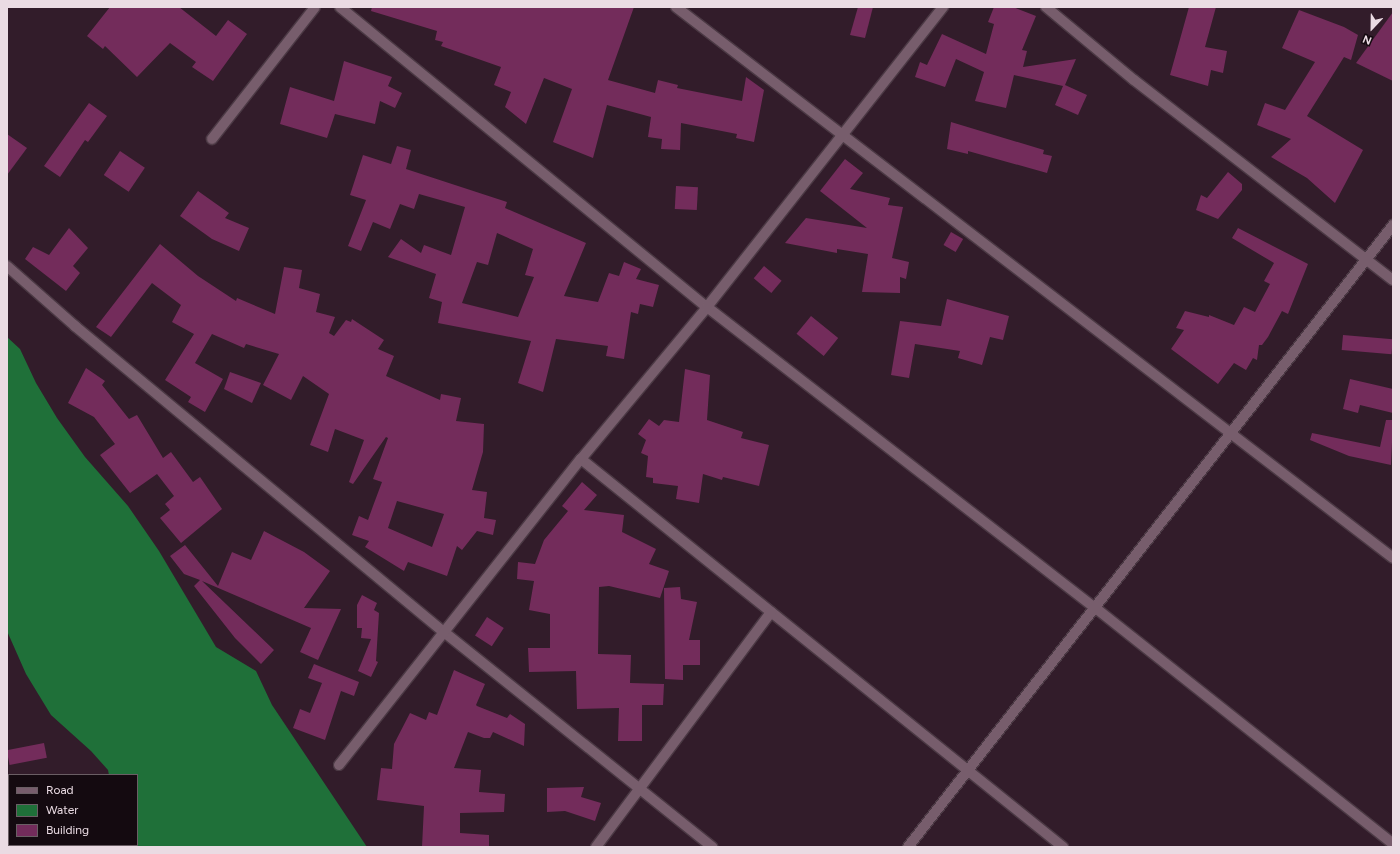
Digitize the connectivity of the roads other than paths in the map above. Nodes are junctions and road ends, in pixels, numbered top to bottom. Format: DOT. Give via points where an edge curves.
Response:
graph roads {
  1 [pos="315,7"];
  2 [pos="340,7"];
  3 [pos="676,7"];
  4 [pos="943,7"];
  5 [pos="1046,7"];
  6 [pos="842,135"];
  7 [pos="212,139"];
  8 [pos="1393,225"];
  9 [pos="1366,258"];
  10 [pos="7,266"];
  11 [pos="1393,280"];
  12 [pos="707,306"];
  13 [pos="1230,432"];
  14 [pos="581,459"];
  15 [pos="1393,558"];
  16 [pos="1093,606"];
  17 [pos="771,612"];
  18 [pos="444,632"];
  19 [pos="340,765"];
  20 [pos="966,771"];
  21 [pos="639,789"];
  22 [pos="1393,844"];
  23 [pos="596,847"];
  24 [pos="712,847"];
  25 [pos="908,847"];
  26 [pos="1063,847"];
  1 -- 7 [label="street"];
  2 -- 12 [label="street"];
  3 -- 6 [label="street"];
  4 -- 6 [label="street"];
  5 -- 9 [label="street" via="1134,80"];
  6 -- 12 [label="street"];
  6 -- 13 [label="street"];
  8 -- 9 [label="street"];
  9 -- 11 [label="street"];
  9 -- 13 [label="street"];
  10 -- 18 [label="street" via="75,326"];
  12 -- 14 [label="street"];
  12 -- 16 [label="street"];
  13 -- 15 [label="street"];
  13 -- 16 [label="street"];
  14 -- 17 [label="street"];
  14 -- 18 [label="street"];
  16 -- 20 [label="street"];
  16 -- 22 [label="street"];
  17 -- 20 [label="street"];
  17 -- 21 [label="street"];
  18 -- 19 [label="street"];
  18 -- 21 [label="street"];
  20 -- 25 [label="street"];
  20 -- 26 [label="street"];
  21 -- 23 [label="street"];
  21 -- 24 [label="street"];
}
